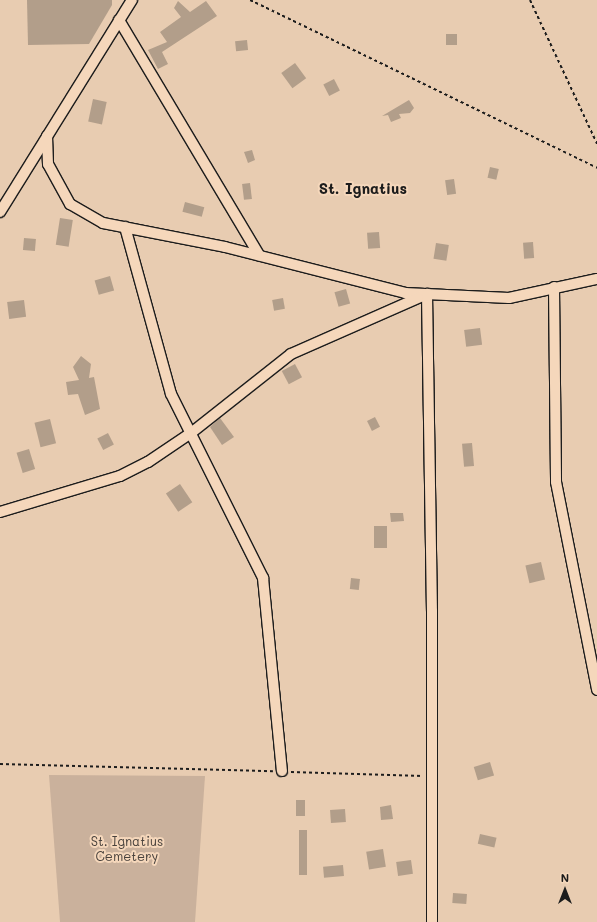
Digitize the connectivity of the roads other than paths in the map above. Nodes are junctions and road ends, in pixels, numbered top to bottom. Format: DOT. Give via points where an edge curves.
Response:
graph roads {
  1 [pos="132,0"];
  2 [pos="119,20"];
  3 [pos="47,136"];
  4 [pos="1,207"];
  5 [pos="125,227"];
  6 [pos="258,255"];
  7 [pos="597,279"];
  8 [pos="554,287"];
  9 [pos="427,294"];
  10 [pos="191,434"];
  11 [pos="0,512"];
  12 [pos="597,690"];
  13 [pos="282,771"];
  14 [pos="432,922"];
  1 -- 2 [label="street"];
  2 -- 3 [label="street"];
  2 -- 6 [label="street"];
  3 -- 4 [label="street"];
  3 -- 5 [label="street" via="48,164 70,204 103,223"];
  5 -- 6 [label="street"];
  5 -- 10 [label="street" via="171,394"];
  6 -- 9 [label="street" via="405,293"];
  7 -- 8 [label="street"];
  8 -- 9 [label="street" via="509,298"];
  8 -- 12 [label="street" via="556,482"];
  9 -- 10 [label="street" via="291,354"];
  9 -- 14 [label="street"];
  10 -- 11 [label="street" via="148,462 120,476"];
  10 -- 13 [label="street" via="263,578"];
}
